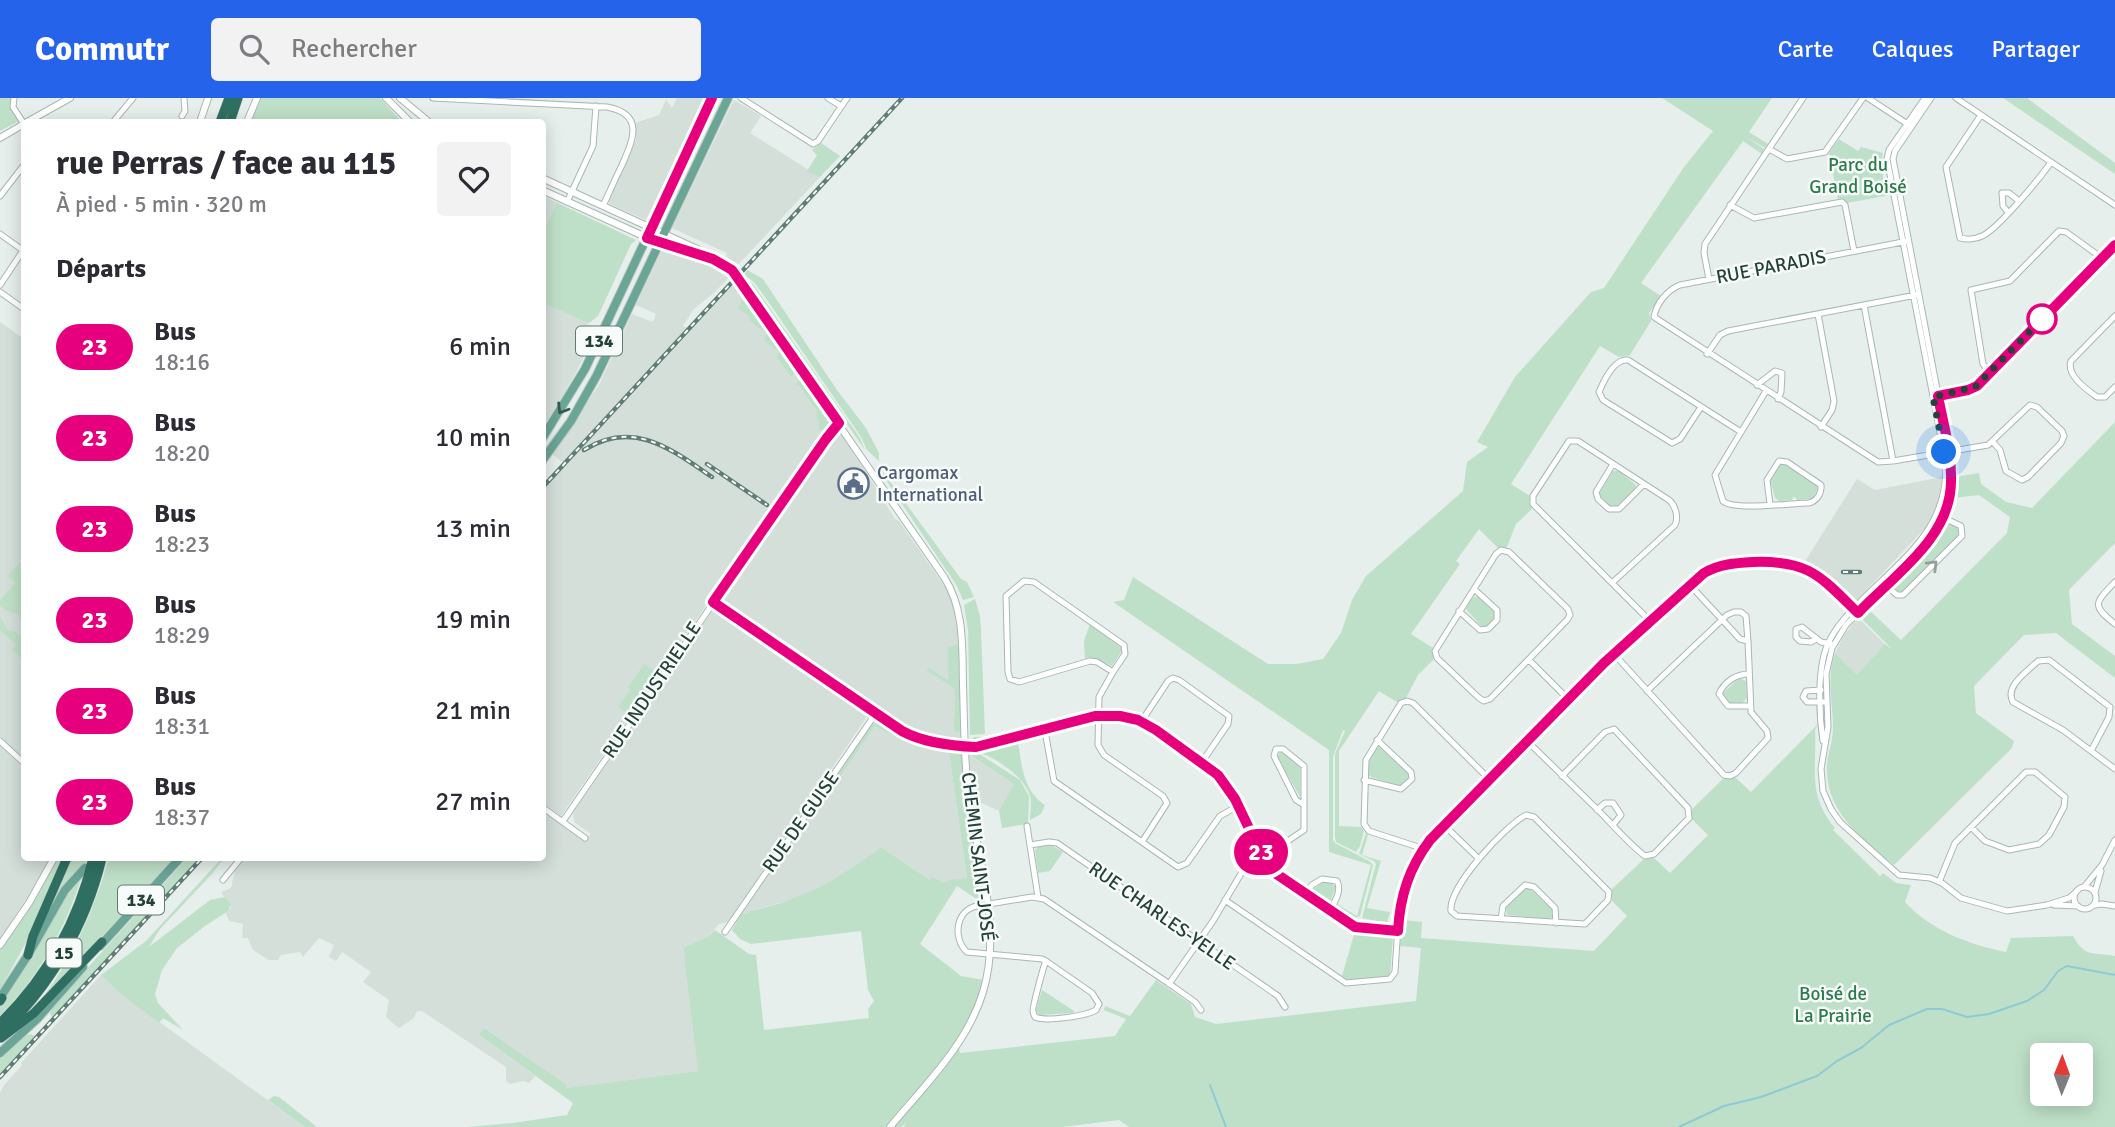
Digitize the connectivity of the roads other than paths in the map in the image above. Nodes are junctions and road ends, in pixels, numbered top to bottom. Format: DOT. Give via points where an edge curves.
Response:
graph roads {
  1 [pos="14,98"];
  2 [pos="70,98"];
  3 [pos="133,98"];
  4 [pos="184,98"];
  5 [pos="208,98"];
  6 [pos="229,98"];
  7 [pos="238,98"];
  8 [pos="257,98"];
  9 [pos="386,98"];
  10 [pos="400,98"];
  11 [pos="712,98"];
  12 [pos="728,98"];
  13 [pos="741,98"];
  14 [pos="828,98"];
  15 [pos="847,98"];
  16 [pos="1803,98"];
  17 [pos="1866,98"];
  18 [pos="1924,98"];
  19 [pos="1931,98"];
  20 [pos="1956,98"];
  21 [pos="435,99"];
  22 [pos="561,101"];
  23 [pos="597,106"];
  24 [pos="841,106"];
  25 [pos="1981,114"];
  26 [pos="182,116"];
  27 [pos="22,119"];
  28 [pos="32,119"];
  29 [pos="116,119"];
  30 [pos="201,119"];
  31 [pos="221,119"];
  32 [pos="231,119"];
  33 [pos="248,119"];
  34 [pos="407,119"];
  35 [pos="425,119"];
  36 [pos="21,125"];
  37 [pos="1909,126"];
  38 [pos="0,138"];
  39 [pos="1769,149"];
  40 [pos="2051,162"];
  41 [pos="21,169"];
  42 [pos="546,180"];
  43 [pos="546,192"];
  44 [pos="572,192"];
  45 [pos="0,196"];
  46 [pos="2019,201"];
  47 [pos="567,202"];
  48 [pos="1730,205"];
  49 [pos="2115,205"];
  50 [pos="603,206"];
  51 [pos="2008,212"];
  52 [pos="651,229"];
  53 [pos="0,234"];
  54 [pos="647,238"];
  55 [pos="661,239"];
  56 [pos="1905,241"];
  57 [pos="2115,245"];
  58 [pos="21,248"];
  59 [pos="1854,251"];
  60 [pos="21,254"];
  61 [pos="2102,258"];
  62 [pos="1709,279"];
  63 [pos="0,285"];
  64 [pos="0,292"];
  65 [pos="1916,295"];
  66 [pos="616,305"];
  67 [pos="1864,305"];
  68 [pos="21,307"];
  69 [pos="628,310"];
  70 [pos="1818,314"];
  71 [pos="2115,316"];
  72 [pos="1707,354"];
  73 [pos="1990,373"];
  74 [pos="582,376"];
  75 [pos="593,382"];
  76 [pos="1757,386"];
  77 [pos="2115,387"];
  78 [pos="1766,391"];
  79 [pos="1936,397"];
  80 [pos="1778,399"];
  81 [pos="1701,407"];
  82 [pos="839,423"];
  83 [pos="1822,427"];
  84 [pos="1741,432"];
  85 [pos="546,434"];
  86 [pos="1992,441"];
  87 [pos="546,444"];
  88 [pos="551,449"];
  89 [pos="1946,452"];
  90 [pos="546,456"];
  91 [pos="1893,461"];
  92 [pos="1613,464"];
  93 [pos="1644,484"];
  94 [pos="1770,504"];
  95 [pos="1940,516"];
  96 [pos="2115,582"];
  97 [pos="1612,583"];
  98 [pos="1884,583"];
  99 [pos="1690,585"];
  100 [pos="1474,589"];
  101 [pos="713,602"];
  102 [pos="1459,611"];
  103 [pos="1856,611"];
  104 [pos="1650,621"];
  105 [pos="1723,621"];
  106 [pos="2115,624"];
  107 [pos="1816,639"];
  108 [pos="1748,641"];
  109 [pos="1831,644"];
  110 [pos="1614,654"];
  111 [pos="1529,660"];
  112 [pos="1112,673"];
  113 [pos="1749,674"];
  114 [pos="1821,690"];
  115 [pos="1647,691"];
  116 [pos="1568,699"];
  117 [pos="1824,702"];
  118 [pos="1750,706"];
  119 [pos="876,713"];
  120 [pos="1098,716"];
  121 [pos="1141,722"];
  122 [pos="1045,731"];
  123 [pos="1377,740"];
  124 [pos="0,741"];
  125 [pos="1527,741"];
  126 [pos="965,746"];
  127 [pos="2091,751"];
  128 [pos="21,760"];
  129 [pos="1202,762"];
  130 [pos="2115,769"];
  131 [pos="1562,776"];
  132 [pos="1489,779"];
  133 [pos="1364,780"];
  134 [pos="1304,805"];
  135 [pos="1238,806"];
  136 [pos="546,810"];
  137 [pos="1597,810"];
  138 [pos="563,821"];
  139 [pos="1444,825"];
  140 [pos="1613,825"];
  141 [pos="1027,826"];
  142 [pos="1971,827"];
  143 [pos="585,838"];
  144 [pos="2115,840"];
  145 [pos="1142,842"];
  146 [pos="1030,845"];
  147 [pos="1422,850"];
  148 [pos="1263,856"];
  149 [pos="1479,859"];
  150 [pos="52,861"];
  151 [pos="66,861"];
  152 [pos="92,861"];
  153 [pos="101,861"];
  154 [pos="177,861"];
  155 [pos="239,861"];
  156 [pos="2102,864"];
  157 [pos="85,868"];
  158 [pos="223,880"];
  159 [pos="1940,882"];
  160 [pos="2081,889"];
  161 [pos="1305,893"];
  162 [pos="2095,894"];
  163 [pos="1038,897"];
  164 [pos="1225,900"];
  165 [pos="987,905"];
  166 [pos="2047,905"];
  167 [pos="2115,905"];
  168 [pos="2078,906"];
  169 [pos="2092,906"];
  170 [pos="1329,911"];
  171 [pos="1501,919"];
  172 [pos="1556,923"];
  173 [pos="1398,931"];
  174 [pos="725,932"];
  175 [pos="102,942"];
  176 [pos="1198,942"];
  177 [pos="0,944"];
  178 [pos="990,954"];
  179 [pos="28,955"];
  180 [pos="1046,961"];
  181 [pos="1169,984"];
  182 [pos="1,999"];
  183 [pos="1285,1007"];
  184 [pos="1201,1010"];
  185 [pos="0,1023"];
  186 [pos="0,1034"];
  187 [pos="0,1039"];
  188 [pos="0,1053"];
  189 [pos="890,1127"];
  1 -- 27 [label="street" via="13,107"];
  2 -- 28 [label="street"];
  3 -- 29 [label="street"];
  4 -- 26 [label="street"];
  5 -- 30 [label="street"];
  6 -- 31 [label="highway"];
  7 -- 32 [label="highway"];
  8 -- 33 [label="street"];
  9 -- 34 [label="street"];
  10 -- 35 [label="street"];
  11 -- 52 [label="main road, 134"];
  12 -- 55 [label="main road, 134"];
  13 -- 24 [label="street" via="809,143 816,143"];
  14 -- 24 [label="street"];
  15 -- 24 [label="street"];
  16 -- 39 [label="street"];
  17 -- 37 [label="street"];
  17 -- 39 [label="street" via="1825,152 1787,159"];
  18 -- 37 [label="street"];
  19 -- 37 [label="street"];
  20 -- 25 [label="street"];
  21 -- 22 [label="street"];
  22 -- 23 [label="street"];
  23 -- 44 [label="street" via="594,142"];
  23 -- 50 [label="street" via="624,113 633,132"];
  25 -- 40 [label="street"];
  25 -- 51 [label="street" via="1946,167 1960,238 1984,235"];
  36 -- 38 [label="street"];
  37 -- 56 [label="street" via="1892,159"];
  39 -- 48 [label="street"];
  40 -- 46 [label="street"];
  40 -- 49 [label="street"];
  41 -- 45 [label="street"];
  42 -- 44 [label="street"];
  43 -- 47 [label="street"];
  44 -- 47 [label="street"];
  44 -- 50 [label="street"];
  46 -- 51 [label="street"];
  46 -- 51 [label="street" via="2002,193"];
  47 -- 54 [label="street"];
  48 -- 59 [label="street" via="1754,218 1842,202"];
  48 -- 62 [label="street" via="1704,245"];
  50 -- 52 [label="street"];
  52 -- 54 [label="main road, 134"];
  52 -- 55 [label="street"];
  53 -- 58 [label="street"];
  54 -- 55 [label="street"];
  54 -- 66 [label="main road, 134"];
  55 -- 69 [label="main road, 134"];
  55 -- 82 [label="street, CHEMIN SAINT-JOSÉ" via="697,249 729,268"];
  56 -- 59 [label="street, RUE PARADIS"];
  56 -- 65 [label="street"];
  57 -- 61 [label="street"];
  59 -- 62 [label="street, RUE PARADIS"];
  60 -- 63 [label="street"];
  61 -- 73 [label="street"];
  61 -- 73 [label="street" via="2066,232 2059,232 2010,281 1971,290 1983,364"];
  62 -- 72 [label="street, RUE PARADIS" via="1671,289 1654,312 1655,319"];
  64 -- 68 [label="street"];
  65 -- 67 [label="street"];
  65 -- 79 [label="street"];
  66 -- 69 [label="main road"];
  66 -- 74 [label="main road, 134"];
  67 -- 70 [label="street"];
  67 -- 91 [label="street"];
  69 -- 75 [label="main road, 134"];
  70 -- 72 [label="street" via="1724,332"];
  70 -- 83 [label="street" via="1833,401"];
  71 -- 77 [label="street" via="2069,366 2097,397 2105,397"];
  72 -- 76 [label="street"];
  73 -- 79 [label="street" via="1970,390"];
  74 -- 75 [label="main road"];
  74 -- 85 [label="main road, 134, one-way"];
  75 -- 88 [label="main road, 134"];
  76 -- 78 [label="street"];
  76 -- 80 [label="street" via="1775,371 1782,373"];
  78 -- 80 [label="street"];
  78 -- 84 [label="street"];
  79 -- 89 [label="street"];
  80 -- 83 [label="street"];
  81 -- 81 [label="street" via="1626,359 1617,363 1599,392 1603,400 1672,443 1680,439"];
  81 -- 84 [label="street"];
  82 -- 101 [label="street, RUE INDUSTRIELLE"];
  82 -- 126 [label="street, CHEMIN SAINT-JOSÉ" via="954,594 961,633"];
  83 -- 91 [label="street" via="1875,460"];
  84 -- 94 [label="street" via="1715,472 1722,499 1730,506"];
  86 -- 86 [label="street" via="2006,471 2020,480 2028,477 2064,436 2030,405"];
  86 -- 89 [label="street"];
  87 -- 88 [label="main road"];
  88 -- 90 [label="main road, 134"];
  89 -- 91 [label="street"];
  89 -- 95 [label="street"];
  92 -- 93 [label="street"];
  92 -- 93 [label="street" via="1596,492 1609,509 1619,509"];
  92 -- 97 [label="street" via="1578,441 1569,441 1532,500"];
  93 -- 97 [label="street" via="1672,502 1676,522"];
  94 -- 94 [label="street" via="1813,501 1821,485 1781,461 1767,480"];
  95 -- 98 [label="street" via="1927,543"];
  98 -- 95 [label="street, one-way" via="1897,595 1903,594 1962,536 1961,526"];
  96 -- 106 [label="street" via="2097,607"];
  97 -- 104 [label="street"];
  98 -- 103 [label="street"];
  99 -- 103 [label="street" via="1723,565 1786,562 1817,575"];
  99 -- 104 [label="street"];
  99 -- 105 [label="street"];
  100 -- 102 [label="street"];
  100 -- 102 [label="street" via="1497,610 1497,620 1480,630"];
  100 -- 111 [label="street" via="1496,554 1505,550 1567,609 1567,620"];
  101 -- 119 [label="street"];
  101 -- 138 [label="street, RUE INDUSTRIELLE"];
  102 -- 111 [label="street" via="1435,654 1480,699 1490,699"];
  103 -- 109 [label="street"];
  104 -- 110 [label="street"];
  105 -- 108 [label="street"];
  105 -- 108 [label="street" via="1734,612 1744,614"];
  105 -- 115 [label="street"];
  107 -- 109 [label="street"];
  108 -- 113 [label="street"];
  109 -- 114 [label="street" via="1821,666"];
  109 -- 117 [label="street"];
  110 -- 115 [label="street"];
  110 -- 116 [label="street"];
  111 -- 116 [label="street"];
  112 -- 112 [label="street" via="1126,652 1122,643 1032,581 1007,594 1012,681 1090,661"];
  112 -- 120 [label="street" via="1100,693"];
  113 -- 118 [label="street"];
  113 -- 118 [label="street" via="1735,676 1719,694 1728,706"];
  114 -- 117 [label="street"];
  114 -- 117 [label="street" via="1806,691 1803,697 1807,702"];
  115 -- 118 [label="street" via="1727,776 1736,773 1768,740"];
  116 -- 125 [label="street"];
  117 -- 159 [label="street" via="1822,787 1831,809 1896,873"];
  119 -- 126 [label="street" via="914,737"];
  119 -- 174 [label="street, RUE DE GUISE"];
  120 -- 121 [label="street" via="1125,716"];
  120 -- 122 [label="street"];
  120 -- 145 [label="street" via="1102,753 1166,800"];
  121 -- 129 [label="street"];
  121 -- 129 [label="street" via="1168,681 1179,680 1229,716"];
  122 -- 126 [label="street"];
  122 -- 145 [label="street" via="1054,781"];
  123 -- 132 [label="street" via="1399,705 1410,701"];
  123 -- 133 [label="street" via="1366,760"];
  123 -- 133 [label="street" via="1411,772 1412,779 1401,789"];
  124 -- 128 [label="street"];
  125 -- 131 [label="street"];
  125 -- 132 [label="street"];
  126 -- 165 [label="street, CHEMIN SAINT-JOSÉ"];
  127 -- 127 [label="street" via="2110,707 2049,660 2038,661 2010,691 2011,700"];
  127 -- 130 [label="street"];
  129 -- 135 [label="street" via="1224,781"];
  131 -- 137 [label="street"];
  131 -- 140 [label="street" via="1605,732 1614,729 1690,813 1649,856"];
  132 -- 139 [label="street"];
  133 -- 147 [label="street" via="1367,830"];
  134 -- 134 [label="street" via="1304,764 1276,749 1274,756 1296,800"];
  134 -- 148 [label="street" via="1302,832"];
  135 -- 145 [label="street" via="1220,816 1184,866 1176,866"];
  135 -- 148 [label="street"];
  136 -- 138 [label="street"];
  137 -- 140 [label="street"];
  137 -- 140 [label="street" via="1613,803 1621,815"];
  138 -- 143 [label="street"];
  139 -- 147 [label="street"];
  139 -- 149 [label="street"];
  141 -- 146 [label="street"];
  142 -- 142 [label="street" via="1985,841 2009,850 2042,843 2064,807 2065,797 2035,772 2026,772"];
  142 -- 159 [label="street" via="1953,845"];
  144 -- 156 [label="street"];
  146 -- 163 [label="street"];
  146 -- 176 [label="street, RUE CHARLES-YELLE" via="1056,843"];
  147 -- 173 [label="street" via="1402,894"];
  148 -- 161 [label="street" via="1272,871"];
  148 -- 164 [label="street" via="1242,872"];
  149 -- 171 [label="street" via="1456,888 1451,911 1457,916"];
  149 -- 172 [label="street" via="1522,816 1532,816 1609,894 1607,902 1584,924"];
  150 -- 177 [label="street"];
  151 -- 179 [label="highway"];
  152 -- 185 [label="highway, 15" via="58,949"];
  153 -- 186 [label="highway, 15" via="86,908 60,961"];
  154 -- 175 [label="main road, 134"];
  155 -- 158 [label="street"];
  156 -- 160 [label="street"];
  156 -- 162 [label="street"];
  157 -- 179 [label="main road" via="62,894"];
  159 -- 166 [label="street" via="1959,897 1999,910 2015,912"];
  160 -- 162 [label="street" via="2090,888"];
  160 -- 166 [label="street"];
  160 -- 168 [label="street" via="2074,897"];
  161 -- 170 [label="street"];
  161 -- 170 [label="street" via="1324,878 1337,881 1339,888"];
  162 -- 167 [label="street"];
  162 -- 169 [label="street"];
  163 -- 165 [label="street"];
  163 -- 181 [label="street"];
  164 -- 173 [label="street" via="1346,983 1393,976"];
  164 -- 176 [label="street"];
  165 -- 178 [label="street, CHEMIN SAINT-JOSÉ"];
  165 -- 178 [label="street" via="965,911 957,936 967,952"];
  166 -- 168 [label="street"];
  167 -- 169 [label="street"];
  168 -- 169 [label="street"];
  170 -- 173 [label="street" via="1358,928"];
  171 -- 172 [label="street"];
  171 -- 172 [label="street" via="1505,904 1529,885 1555,908"];
  175 -- 187 [label="highway" via="28,1018"];
  175 -- 188 [label="main road" via="47,1009"];
  176 -- 181 [label="street"];
  176 -- 183 [label="street, RUE CHARLES-YELLE" via="1280,998"];
  178 -- 180 [label="street"];
  178 -- 189 [label="street, CHEMIN SAINT-JOSÉ" via="983,993 968,1028"];
  179 -- 182 [label="main road"];
  180 -- 180 [label="street" via="1094,995 1099,1004 1095,1012 1035,1017 1033,1007"];
  181 -- 184 [label="street"];
}
